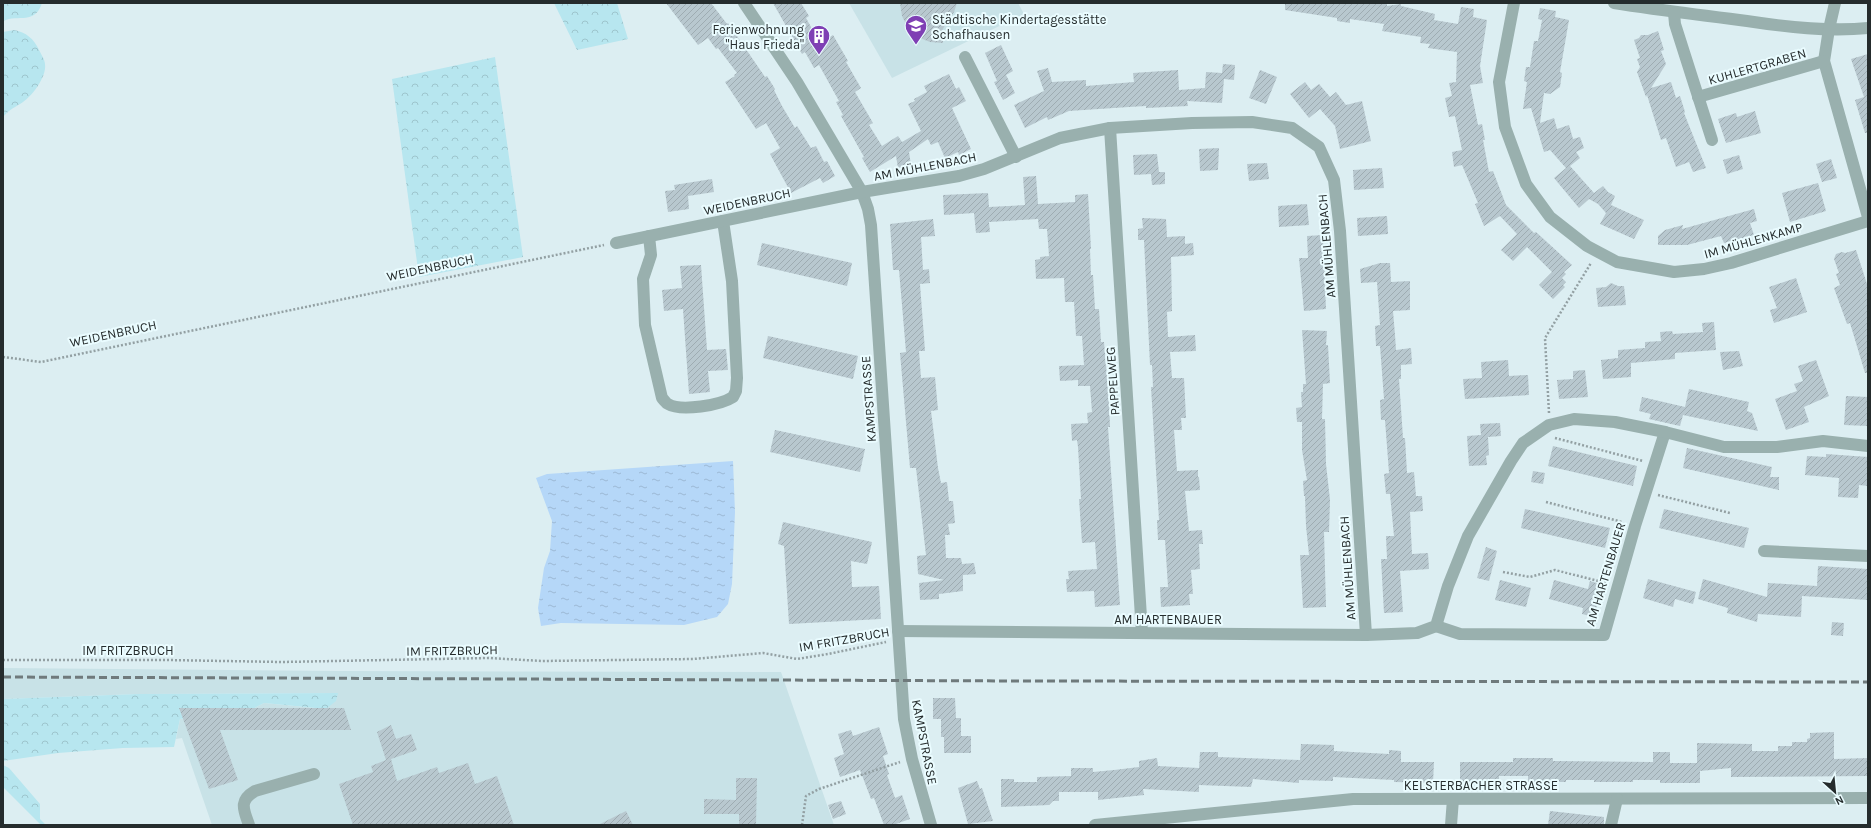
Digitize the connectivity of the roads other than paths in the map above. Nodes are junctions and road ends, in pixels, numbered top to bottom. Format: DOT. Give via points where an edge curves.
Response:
graph roads {
  1 [pos="744,3"];
  2 [pos="1514,3"];
  3 [pos="1614,3"];
  4 [pos="1836,3"];
  5 [pos="1674,13"];
  6 [pos="1868,28"];
  7 [pos="1828,29"];
  8 [pos="965,56"];
  9 [pos="1824,61"];
  10 [pos="1698,97"];
  11 [pos="1110,128"];
  12 [pos="1712,140"];
  13 [pos="1016,157"];
  14 [pos="862,192"];
  15 [pos="1868,218"];
  16 [pos="723,221"];
  17 [pos="1868,221"];
  18 [pos="649,236"];
  19 [pos="616,243"];
  20 [pos="1665,432"];
  21 [pos="1868,446"];
  22 [pos="1764,551"];
  23 [pos="1868,556"];
  24 [pos="1436,626"];
  25 [pos="1142,633"];
  26 [pos="1366,635"];
  27 [pos="898,636"];
  28 [pos="314,774"];
  29 [pos="1868,798"];
  30 [pos="1453,799"];
  31 [pos="1617,799"];
  32 [pos="249,825"];
  33 [pos="931,825"];
  34 [pos="1095,825"];
  35 [pos="1451,825"];
  36 [pos="1611,825"];
  1 -- 14 [label="street, KAMPSTRASSE" via="797,82"];
  2 -- 17 [label="street, IM MÜHLENKAMP" via="1499,82 1505,127 1526,184 1550,218 1587,246 1617,262 1674,272 1731,263"];
  3 -- 5 [label="street"];
  4 -- 7 [label="street, KUHLERTGRABEN"];
  5 -- 7 [label="street"];
  5 -- 10 [label="street, KUHLERTGRABEN" via="1675,24"];
  6 -- 7 [label="street"];
  7 -- 9 [label="street, KUHLERTGRABEN"];
  8 -- 13 [label="street"];
  9 -- 10 [label="street, KUHLERTGRABEN"];
  9 -- 15 [label="street, KUHLERTGRABEN"];
  10 -- 12 [label="street, KUHLERTGRABEN"];
  11 -- 13 [label="street, AM MÜHLENBACH" via="1060,138"];
  11 -- 25 [label="street, PAPPELWEG"];
  11 -- 26 [label="street, AM MÜHLENBACH" via="1192,122 1252,122 1292,128 1319,147 1334,180 1340,231"];
  13 -- 14 [label="street, AM MÜHLENBACH" via="959,176"];
  14 -- 16 [label="street, WEIDENBRUCH"];
  14 -- 27 [label="street, KAMPSTRASSE" via="871,225"];
  16 -- 18 [label="street, WEIDENBRUCH"];
  16 -- 18 [label="street" via="732,281 737,378 733,398 718,404 680,407 669,404 662,398 646,325 643,279 651,256"];
  18 -- 19 [label="street, WEIDENBRUCH"];
  20 -- 21 [label="street" via="1724,447 1777,447 1823,441"];
  20 -- 24 [label="street" via="1604,420 1574,419 1544,428 1524,443 1468,536 1448,586"];
  20 -- 24 [label="street, AM HARTENBAUER" via="1604,635 1460,634"];
  22 -- 23 [label="street"];
  24 -- 26 [label="street, AM HARTENBAUER" via="1418,633"];
  25 -- 26 [label="street, AM HARTENBAUER"];
  25 -- 27 [label="street, AM HARTENBAUER"];
  27 -- 33 [label="street, KAMPSTRASSE" via="904,719 912,759"];
  28 -- 32 [label="street" via="255,791 247,796 244,810"];
  29 -- 31 [label="street, KELSTERBACHER STRASSE"];
  30 -- 31 [label="street, KELSTERBACHER STRASSE"];
  30 -- 34 [label="street, KELSTERBACHER STRASSE" via="1353,799"];
  30 -- 35 [label="street"];
  31 -- 36 [label="street"];
}
